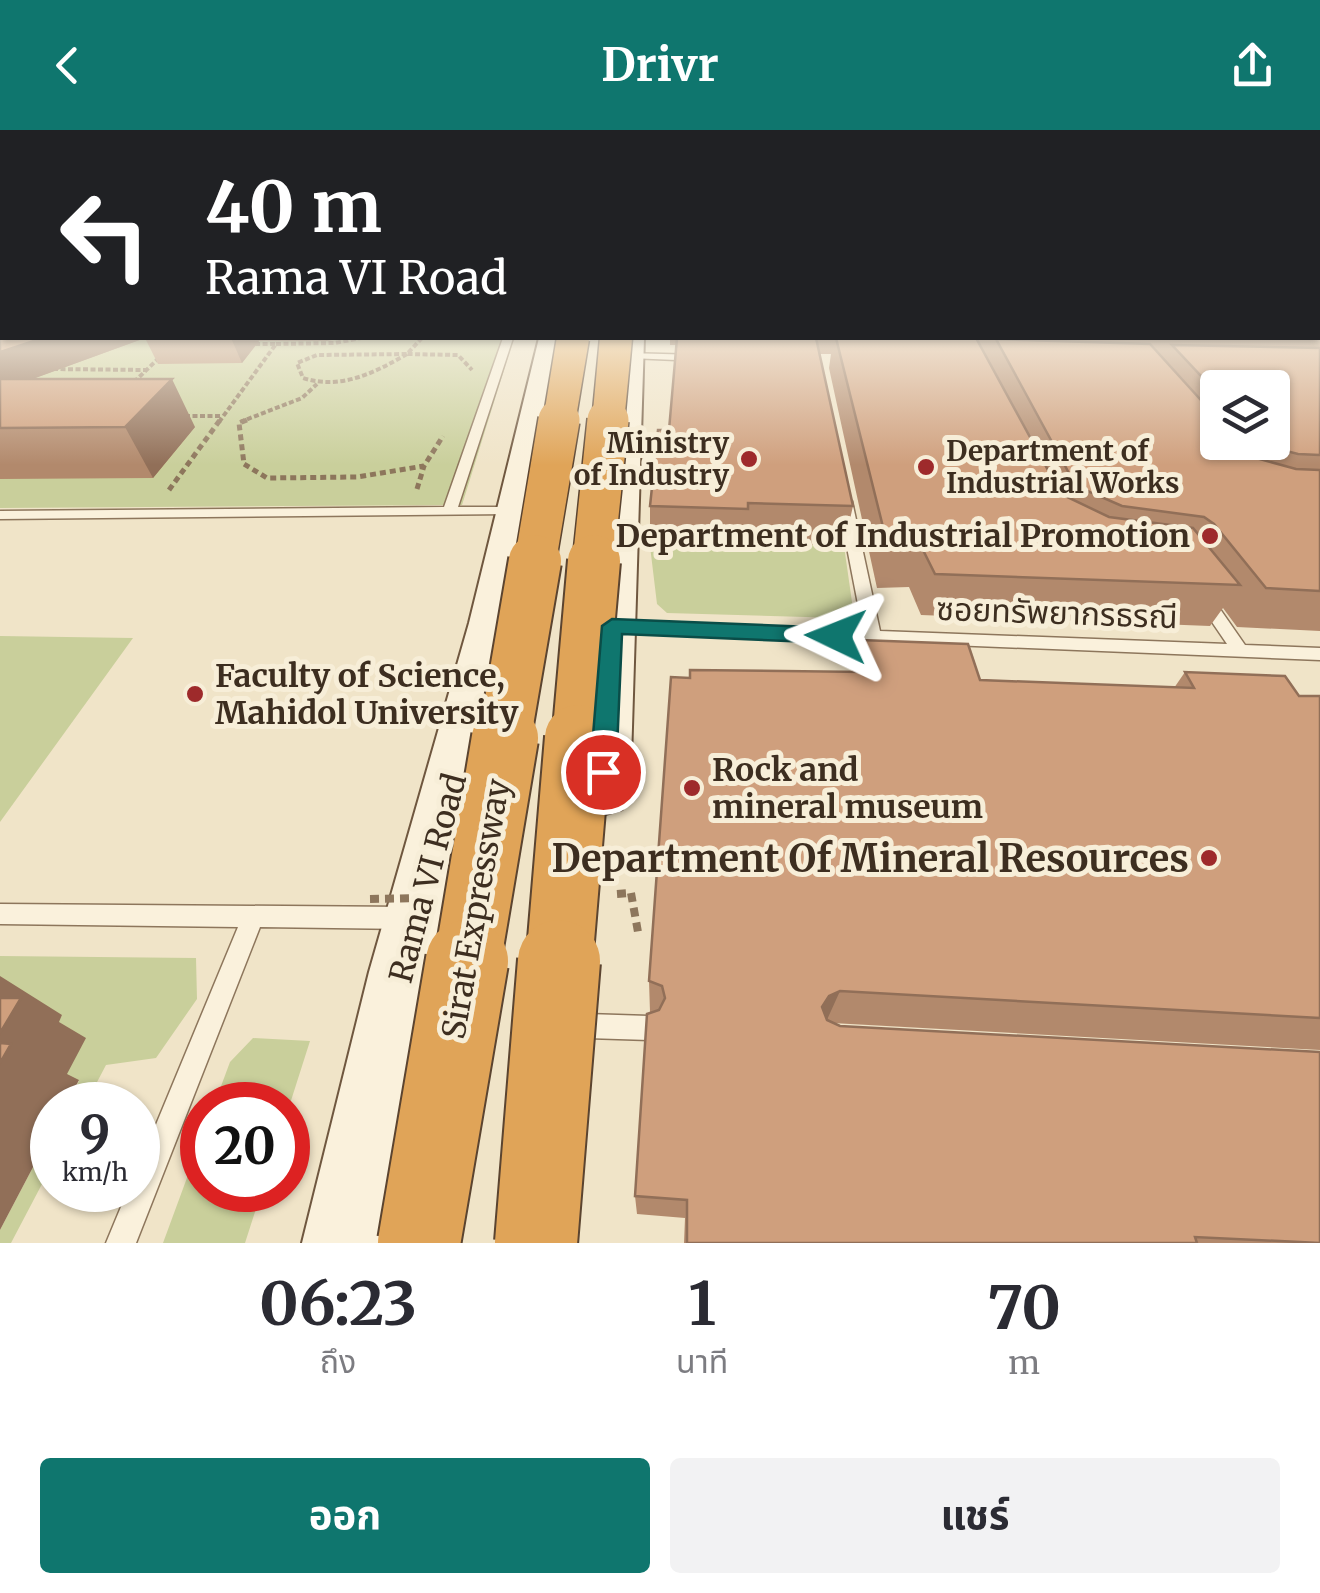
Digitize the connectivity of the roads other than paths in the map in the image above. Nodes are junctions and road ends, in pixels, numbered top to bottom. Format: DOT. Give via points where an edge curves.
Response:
graph roads {
  1 [pos="565,361"];
  2 [pos="573,361"];
  3 [pos="577,361"];
  4 [pos="581,361"];
  5 [pos="582,361"];
  6 [pos="841,480"];
  7 [pos="450,511"];
  8 [pos="516,512"];
  9 [pos="0,516"];
  10 [pos="1194,584"];
  11 [pos="612,626"];
  12 [pos="873,637"];
  13 [pos="1239,649"];
  14 [pos="1320,654"];
  15 [pos="0,914"];
  16 [pos="254,915"];
  17 [pos="418,918"];
  18 [pos="587,1026"];
  19 [pos="648,1028"];
  20 [pos="122,1243"];
  21 [pos="344,1243"];
  22 [pos="418,1243"];
  23 [pos="536,1243"];
  24 [pos="574,1243"];
  1 -- 7 [label="lane"];
  2 -- 8 [label="main road, Rama VI Road"];
  3 -- 22 [label="highway, Sirat Expressway, bridge"];
  4 -- 23 [label="highway, bridge" via="589,607"];
  5 -- 11 [label="main road"];
  6 -- 12 [label="lane"];
  7 -- 8 [label="lane"];
  7 -- 9 [label="lane"];
  8 -- 17 [label="main road, Rama VI Road"];
  10 -- 13 [label="lane"];
  11 -- 12 [label="lane, ซอยทรัพยากรธรณี"];
  11 -- 18 [label="main road"];
  12 -- 13 [label="lane, ซอยทรัพยากรธรณี"];
  13 -- 14 [label="lane, ซอยทรัพยากรธรณี"];
  15 -- 16 [label="lane"];
  16 -- 17 [label="lane"];
  16 -- 20 [label="lane"];
  17 -- 21 [label="main road, Rama VI Road"];
  18 -- 19 [label="lane"];
  18 -- 24 [label="main road"];
}
